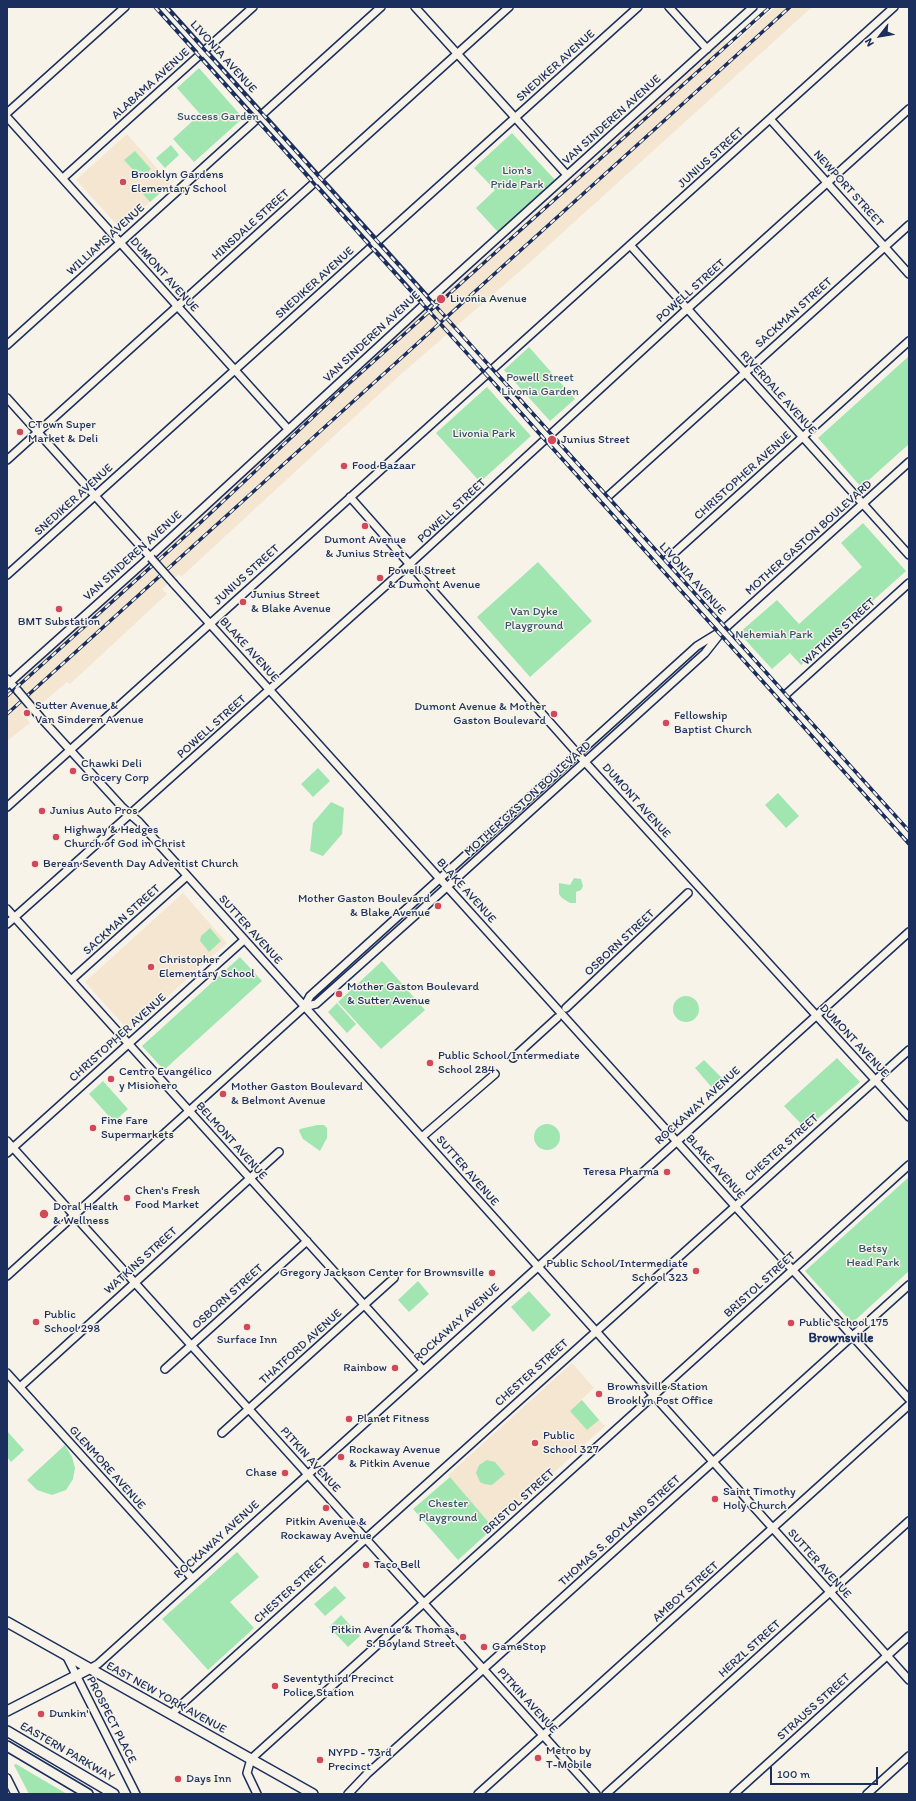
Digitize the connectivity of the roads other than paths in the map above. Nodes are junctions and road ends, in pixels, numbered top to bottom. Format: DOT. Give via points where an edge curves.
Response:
graph roads {
  1 [pos="125,7"];
  2 [pos="163,7"];
  3 [pos="253,7"];
  4 [pos="381,7"];
  5 [pos="415,7"];
  6 [pos="510,7"];
  7 [pos="638,7"];
  8 [pos="669,7"];
  9 [pos="753,7"];
  10 [pos="894,7"];
  11 [pos="707,49"];
  12 [pos="203,52"];
  13 [pos="457,54"];
  14 [pos="909,109"];
  15 [pos="7,113"];
  16 [pos="260,115"];
  17 [pos="7,117"];
  18 [pos="515,118"];
  19 [pos="770,119"];
  20 [pos="567,175"];
  21 [pos="63,178"];
  22 [pos="318,179"];
  23 [pos="827,183"];
  24 [pos="909,225"];
  25 [pos="120,243"];
  26 [pos="376,243"];
  27 [pos="630,246"];
  28 [pos="885,247"];
  29 [pos="909,274"];
  30 [pos="428,301"];
  31 [pos="178,306"];
  32 [pos="687,309"];
  33 [pos="909,341"];
  34 [pos="7,345"];
  35 [pos="235,370"];
  36 [pos="490,372"];
  37 [pos="745,373"];
  38 [pos="7,398"];
  39 [pos="288,429"];
  40 [pos="38,432"];
  41 [pos="549,436"];
  42 [pos="802,437"];
  43 [pos="7,460"];
  44 [pos="909,462"];
  45 [pos="95,496"];
  46 [pos="350,498"];
  47 [pos="605,498"];
  48 [pos="863,504"];
  49 [pos="909,555"];
  50 [pos="151,558"];
  51 [pos="663,563"];
  52 [pos="410,565"];
  53 [pos="7,575"];
  54 [pos="909,583"];
  55 [pos="210,624"];
  56 [pos="723,630"];
  57 [pos="8,682"];
  58 [pos="270,690"];
  59 [pos="783,697"];
  60 [pos="70,750"];
  61 [pos="578,754"];
  62 [pos="585,762"];
  63 [pos="7,807"];
  64 [pos="130,815"];
  65 [pos="909,836"];
  66 [pos="187,876"];
  67 [pos="440,879"];
  68 [pos="447,887"];
  69 [pos="688,894"];
  70 [pos="7,909"];
  71 [pos="15,917"];
  72 [pos="7,924"];
  73 [pos="909,932"];
  74 [pos="244,940"];
  75 [pos="71,980"];
  76 [pos="304,1007"];
  77 [pos="566,1008"];
  78 [pos="816,1015"];
  79 [pos="557,1018"];
  80 [pos="129,1044"];
  81 [pos="909,1050"];
  82 [pos="513,1058"];
  83 [pos="495,1074"];
  84 [pos="875,1080"];
  85 [pos="189,1111"];
  86 [pos="909,1117"];
  87 [pos="422,1137"];
  88 [pos="7,1141"];
  89 [pos="677,1141"];
  90 [pos="13,1148"];
  91 [pos="279,1152"];
  92 [pos="7,1153"];
  93 [pos="909,1165"];
  94 [pos="249,1178"];
  95 [pos="734,1205"];
  96 [pos="74,1215"];
  97 [pos="306,1241"];
  98 [pos="537,1267"];
  99 [pos="793,1270"];
  100 [pos="7,1276"];
  101 [pos="394,1278"];
  102 [pos="134,1282"];
  103 [pos="909,1285"];
  104 [pos="364,1305"];
  105 [pos="595,1331"];
  106 [pos="853,1336"];
  107 [pos="192,1345"];
  108 [pos="165,1369"];
  109 [pos="423,1370"];
  110 [pos="7,1373"];
  111 [pos="20,1387"];
  112 [pos="653,1396"];
  113 [pos="909,1398"];
  114 [pos="909,1405"];
  115 [pos="249,1409"];
  116 [pos="222,1433"];
  117 [pos="713,1462"];
  118 [pos="308,1474"];
  119 [pos="909,1521"];
  120 [pos="772,1528"];
  121 [pos="365,1538"];
  122 [pos="192,1578"];
  123 [pos="830,1592"];
  124 [pos="424,1603"];
  125 [pos="7,1622"];
  126 [pos="909,1636"];
  127 [pos="887,1656"];
  128 [pos="67,1657"];
  129 [pos="89,1669"];
  130 [pos="484,1669"];
  131 [pos="76,1675"];
  132 [pos="909,1680"];
  133 [pos="7,1711"];
  134 [pos="171,1714"];
  135 [pos="7,1731"];
  136 [pos="543,1735"];
  137 [pos="8,1749"];
  138 [pos="909,1756"];
  139 [pos="251,1759"];
  140 [pos="7,1778"];
  141 [pos="15,1794"];
  142 [pos="88,1794"];
  143 [pos="114,1794"];
  144 [pos="136,1794"];
  145 [pos="257,1794"];
  146 [pos="313,1794"];
  147 [pos="348,1794"];
  148 [pos="478,1794"];
  149 [pos="596,1794"];
  150 [pos="606,1794"];
  151 [pos="734,1794"];
  152 [pos="867,1794"];
  1 -- 15 [label="street"];
  2 -- 12 [label="street, LIVONIA AVENUE"];
  3 -- 12 [label="street, ALABAMA AVENUE"];
  4 -- 16 [label="street, WILLIAMS AVENUE"];
  5 -- 13 [label="street"];
  6 -- 13 [label="street, HINSDALE STREET"];
  7 -- 18 [label="street, SNEDIKER AVENUE"];
  8 -- 11 [label="street"];
  9 -- 11 [label="street, VAN SINDEREN AVENUE"];
  10 -- 19 [label="street, JUNIUS STREET"];
  11 -- 20 [label="street, VAN SINDEREN AVENUE"];
  12 -- 16 [label="street, LIVONIA AVENUE"];
  12 -- 21 [label="street, ALABAMA AVENUE"];
  13 -- 18 [label="street"];
  13 -- 22 [label="street, HINSDALE STREET"];
  14 -- 23 [label="street, POWELL STREET"];
  16 -- 22 [label="street, LIVONIA AVENUE"];
  16 -- 25 [label="street, WILLIAMS AVENUE"];
  17 -- 21 [label="street, DUMONT AVENUE"];
  18 -- 20 [label="street"];
  18 -- 26 [label="street, SNEDIKER AVENUE"];
  19 -- 23 [label="street, NEWPORT STREET"];
  19 -- 27 [label="street, JUNIUS STREET"];
  20 -- 30 [label="street, VAN SINDEREN AVENUE"];
  21 -- 25 [label="street, DUMONT AVENUE"];
  22 -- 26 [label="street, LIVONIA AVENUE"];
  22 -- 31 [label="street, HINSDALE STREET"];
  23 -- 28 [label="street, NEWPORT STREET"];
  23 -- 32 [label="street, POWELL STREET"];
  24 -- 28 [label="street, SACKMAN STREET"];
  25 -- 31 [label="street, DUMONT AVENUE"];
  25 -- 34 [label="street, WILLIAMS AVENUE"];
  26 -- 30 [label="street, LIVONIA AVENUE"];
  26 -- 35 [label="street, SNEDIKER AVENUE"];
  27 -- 32 [label="street, RIVERDALE AVENUE"];
  27 -- 36 [label="street, JUNIUS STREET"];
  28 -- 29 [label="street, NEWPORT STREET"];
  28 -- 37 [label="street, SACKMAN STREET"];
  30 -- 39 [label="street, VAN SINDEREN AVENUE"];
  31 -- 35 [label="street, DUMONT AVENUE"];
  31 -- 40 [label="street, HINSDALE STREET"];
  32 -- 37 [label="street, RIVERDALE AVENUE"];
  32 -- 41 [label="street, POWELL STREET"];
  33 -- 42 [label="street, CHRISTOPHER AVENUE"];
  35 -- 39 [label="street, DUMONT AVENUE"];
  35 -- 45 [label="street, SNEDIKER AVENUE"];
  36 -- 41 [label="street, LIVONIA AVENUE"];
  36 -- 46 [label="street, JUNIUS STREET"];
  37 -- 42 [label="street, RIVERDALE AVENUE"];
  37 -- 47 [label="street, SACKMAN STREET"];
  38 -- 40 [label="street, BLAKE AVENUE"];
  39 -- 50 [label="street, VAN SINDEREN AVENUE"];
  40 -- 43 [label="street, HINSDALE STREET"];
  40 -- 45 [label="street, BLAKE AVENUE"];
  41 -- 47 [label="street, LIVONIA AVENUE"];
  41 -- 52 [label="street, POWELL STREET"];
  42 -- 48 [label="street, RIVERDALE AVENUE"];
  42 -- 51 [label="street, CHRISTOPHER AVENUE"];
  44 -- 48 [label="street, MOTHER GASTON BOULEVARD"];
  45 -- 50 [label="street, BLAKE AVENUE"];
  45 -- 53 [label="street, SNEDIKER AVENUE"];
  46 -- 52 [label="street, DUMONT AVENUE"];
  46 -- 55 [label="street, JUNIUS STREET"];
  47 -- 51 [label="street, LIVONIA AVENUE"];
  48 -- 49 [label="street, RIVERDALE AVENUE"];
  48 -- 56 [label="street, MOTHER GASTON BOULEVARD"];
  50 -- 55 [label="street, BLAKE AVENUE, bridge"];
  50 -- 57 [label="street, VAN SINDEREN AVENUE"];
  51 -- 56 [label="street, LIVONIA AVENUE"];
  52 -- 58 [label="street, POWELL STREET"];
  52 -- 61 [label="street, DUMONT AVENUE"];
  54 -- 59 [label="street, WATKINS STREET"];
  55 -- 58 [label="street, BLAKE AVENUE"];
  55 -- 60 [label="street, JUNIUS STREET"];
  56 -- 59 [label="street, LIVONIA AVENUE"];
  56 -- 61 [label="street, MOTHER GASTON BOULEVARD" via="697,646"];
  56 -- 62 [label="street, MOTHER GASTON BOULEVARD" via="705,653"];
  57 -- 60 [label="street, SUTTER AVENUE, bridge"];
  58 -- 64 [label="street, POWELL STREET"];
  58 -- 67 [label="street, BLAKE AVENUE"];
  59 -- 65 [label="street, LIVONIA AVENUE"];
  60 -- 63 [label="street, JUNIUS STREET"];
  60 -- 64 [label="street, SUTTER AVENUE"];
  61 -- 62 [label="street, DUMONT AVENUE"];
  61 -- 67 [label="street, MOTHER GASTON BOULEVARD"];
  62 -- 68 [label="street, MOTHER GASTON BOULEVARD"];
  62 -- 78 [label="street, DUMONT AVENUE"];
  64 -- 66 [label="street, SUTTER AVENUE"];
  64 -- 71 [label="street, POWELL STREET"];
  66 -- 74 [label="street, SUTTER AVENUE"];
  66 -- 75 [label="street, SACKMAN STREET"];
  67 -- 68 [label="street, BLAKE AVENUE"];
  67 -- 76 [label="street, MOTHER GASTON BOULEVARD" via="310,996"];
  68 -- 76 [label="street, MOTHER GASTON BOULEVARD" via="316,1004"];
  68 -- 89 [label="street, BLAKE AVENUE"];
  69 -- 77 [label="street, OSBORN STREET"];
  70 -- 71 [label="street, BELMONT AVENUE"];
  71 -- 72 [label="street, POWELL STREET"];
  71 -- 75 [label="street, BELMONT AVENUE"];
  73 -- 78 [label="street, ROCKAWAY AVENUE"];
  74 -- 76 [label="street, SUTTER AVENUE"];
  74 -- 80 [label="street, CHRISTOPHER AVENUE"];
  75 -- 80 [label="street, BELMONT AVENUE"];
  76 -- 85 [label="street, MOTHER GASTON BOULEVARD"];
  76 -- 87 [label="street, SUTTER AVENUE"];
  78 -- 84 [label="street, DUMONT AVENUE"];
  78 -- 89 [label="street, ROCKAWAY AVENUE"];
  79 -- 82 [label="street"];
  80 -- 85 [label="street, BELMONT AVENUE"];
  80 -- 90 [label="street, CHRISTOPHER AVENUE"];
  81 -- 84 [label="street, CHESTER STREET"];
  83 -- 87 [label="street"];
  84 -- 86 [label="street, DUMONT AVENUE"];
  84 -- 95 [label="street, CHESTER STREET"];
  85 -- 94 [label="street, BELMONT AVENUE"];
  85 -- 96 [label="street, MOTHER GASTON BOULEVARD"];
  87 -- 98 [label="street, SUTTER AVENUE"];
  88 -- 90 [label="street, PITKIN AVENUE"];
  89 -- 95 [label="street, BLAKE AVENUE"];
  89 -- 98 [label="street, ROCKAWAY AVENUE"];
  90 -- 92 [label="street, CHRISTOPHER AVENUE"];
  90 -- 96 [label="street, PITKIN AVENUE"];
  91 -- 94 [label="street, WATKINS STREET"];
  93 -- 99 [label="street, BRISTOL STREET"];
  94 -- 97 [label="street, BELMONT AVENUE"];
  94 -- 102 [label="street, WATKINS STREET"];
  95 -- 99 [label="street, BLAKE AVENUE"];
  95 -- 105 [label="street, CHESTER STREET"];
  96 -- 100 [label="street, MOTHER GASTON BOULEVARD"];
  96 -- 102 [label="street, PITKIN AVENUE"];
  97 -- 104 [label="street, BELMONT AVENUE"];
  97 -- 107 [label="street, OSBORN STREET"];
  98 -- 105 [label="street, SUTTER AVENUE"];
  98 -- 109 [label="street, ROCKAWAY AVENUE"];
  99 -- 106 [label="street, BLAKE AVENUE"];
  99 -- 112 [label="street, BRISTOL STREET"];
  101 -- 104 [label="street, THATFORD AVENUE"];
  102 -- 107 [label="street, PITKIN AVENUE"];
  102 -- 111 [label="street, WATKINS STREET"];
  103 -- 106 [label="street, THOMAS S. BOYLAND STREET"];
  104 -- 109 [label="street, BELMONT AVENUE"];
  104 -- 115 [label="street, THATFORD AVENUE"];
  105 -- 112 [label="street, SUTTER AVENUE"];
  105 -- 121 [label="street, CHESTER STREET"];
  106 -- 113 [label="street, BLAKE AVENUE"];
  106 -- 117 [label="street, THOMAS S. BOYLAND STREET"];
  107 -- 108 [label="street, OSBORN STREET"];
  107 -- 115 [label="street, PITKIN AVENUE"];
  109 -- 118 [label="street, ROCKAWAY AVENUE"];
  110 -- 111 [label="street, GLENMORE AVENUE"];
  111 -- 122 [label="street, GLENMORE AVENUE"];
  112 -- 117 [label="street, SUTTER AVENUE"];
  112 -- 124 [label="street, BRISTOL STREET"];
  114 -- 120 [label="street, AMBOY STREET"];
  115 -- 116 [label="street, THATFORD AVENUE"];
  115 -- 118 [label="street, PITKIN AVENUE"];
  117 -- 120 [label="street, SUTTER AVENUE"];
  117 -- 130 [label="street, THOMAS S. BOYLAND STREET"];
  118 -- 121 [label="street, PITKIN AVENUE"];
  118 -- 122 [label="street, ROCKAWAY AVENUE"];
  119 -- 123 [label="street, HERZL STREET"];
  120 -- 123 [label="street, SUTTER AVENUE"];
  120 -- 136 [label="street, AMBOY STREET"];
  121 -- 124 [label="street, PITKIN AVENUE"];
  121 -- 134 [label="street, CHESTER STREET"];
  122 -- 129 [label="street, ROCKAWAY AVENUE" via="98,1664"];
  123 -- 127 [label="street, SUTTER AVENUE"];
  123 -- 150 [label="street, HERZL STREET"];
  124 -- 130 [label="street, PITKIN AVENUE"];
  124 -- 139 [label="street, BRISTOL STREET"];
  125 -- 128 [label="main road, EAST NEW YORK AVENUE"];
  126 -- 127 [label="street, STRAUSS STREET"];
  127 -- 132 [label="street, SUTTER AVENUE"];
  127 -- 151 [label="street, STRAUSS STREET"];
  128 -- 129 [label="main road, EAST NEW YORK AVENUE"];
  128 -- 131 [label="street, PROSPECT PLACE"];
  129 -- 131 [label="main road, ROCKAWAY AVENUE"];
  129 -- 134 [label="main road, EAST NEW YORK AVENUE"];
  130 -- 136 [label="street, PITKIN AVENUE"];
  130 -- 147 [label="street, THOMAS S. BOYLAND STREET"];
  131 -- 133 [label="main road, ROCKAWAY AVENUE"];
  131 -- 144 [label="street, PROSPECT PLACE"];
  134 -- 139 [label="main road, EAST NEW YORK AVENUE"];
  135 -- 143 [label="main road, EASTERN PARKWAY"];
  136 -- 148 [label="street, AMBOY STREET"];
  136 -- 149 [label="street, PITKIN AVENUE"];
  137 -- 142 [label="main road"];
  138 -- 152 [label="street"];
  139 -- 145 [label="street" via="247,1773"];
  139 -- 146 [label="main road, EAST NEW YORK AVENUE"];
  140 -- 141 [label="street"];
}
